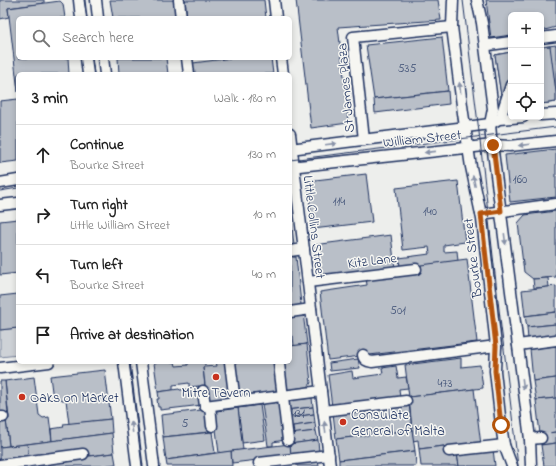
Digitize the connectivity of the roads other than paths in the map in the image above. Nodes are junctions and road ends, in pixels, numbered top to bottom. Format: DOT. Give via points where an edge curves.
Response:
graph roads {
  1 [pos="79,0"];
  2 [pos="98,0"];
  3 [pos="179,0"];
  4 [pos="274,0"];
  5 [pos="453,0"];
  6 [pos="477,0"];
  7 [pos="81,16"];
  8 [pos="98,16"];
  9 [pos="182,16"];
  10 [pos="276,16"];
  11 [pos="452,27"];
  12 [pos="556,36"];
  13 [pos="544,38"];
  14 [pos="508,42"];
  15 [pos="489,45"];
  16 [pos="86,60"];
  17 [pos="103,60"];
  18 [pos="187,60"];
  19 [pos="281,60"];
  20 [pos="88,72"];
  21 [pos="105,72"];
  22 [pos="189,72"];
  23 [pos="283,72"];
  24 [pos="508,94"];
  25 [pos="502,113"];
  26 [pos="556,114"];
  27 [pos="544,115"];
  28 [pos="508,118"];
  29 [pos="490,124"];
  30 [pos="465,127"];
  31 [pos="364,140"];
  32 [pos="556,140"];
  33 [pos="493,145"];
  34 [pos="468,147"];
  35 [pos="292,149"];
  36 [pos="292,167"];
  37 [pos="16,180"];
  38 [pos="0,183"];
  39 [pos="16,203"];
  40 [pos="556,204"];
  41 [pos="0,205"];
  42 [pos="501,211"];
  43 [pos="481,214"];
  44 [pos="304,249"];
  45 [pos="292,251"];
  46 [pos="416,269"];
  47 [pos="308,282"];
  48 [pos="311,309"];
  49 [pos="292,312"];
  50 [pos="556,340"];
  51 [pos="518,345"];
  52 [pos="496,346"];
  53 [pos="363,355"];
  54 [pos="33,364"];
  55 [pos="124,364"];
  56 [pos="141,364"];
  57 [pos="230,364"];
  58 [pos="279,364"];
  59 [pos="0,368"];
  60 [pos="203,391"];
  61 [pos="321,391"];
  62 [pos="282,396"];
  63 [pos="406,401"];
  64 [pos="235,402"];
  65 [pos="207,406"];
  66 [pos="324,411"];
  67 [pos="212,426"];
  68 [pos="540,438"];
  69 [pos="530,439"];
  70 [pos="288,440"];
  71 [pos="504,445"];
  72 [pos="449,451"];
  73 [pos="83,454"];
  74 [pos="329,455"];
  75 [pos="294,462"];
  76 [pos="259,463"];
  77 [pos="0,465"];
  78 [pos="137,466"];
  79 [pos="154,466"];
  80 [pos="330,466"];
  81 [pos="512,466"];
  82 [pos="531,466"];
  1 -- 7 [label="street"];
  2 -- 8 [label="street"];
  3 -- 9 [label="street"];
  4 -- 10 [label="street"];
  5 -- 11 [label="street, Bourke Street"];
  6 -- 29 [label="street" via="493,109"];
  30 -- 11 [label="street, Bourke Street, one-way"];
  11 -- 31 [label="street, St James Plaza" via="353,37"];
  12 -- 13 [label="street"];
  14 -- 15 [label="street"];
  16 -- 20 [label="street"];
  17 -- 21 [label="street"];
  18 -- 22 [label="street"];
  19 -- 23 [label="street"];
  24 -- 25 [label="street"];
  26 -- 27 [label="street"];
  28 -- 29 [label="street, William Street" via="499,119"];
  29 -- 30 [label="street, William Street"];
  29 -- 33 [label="street"];
  30 -- 31 [label="street, William Street"];
  30 -- 34 [label="street, Bourke Street"];
  35 -- 31 [label="street, William Street, one-way"];
  32 -- 33 [label="street, William Street, one-way" via="510,146"];
  33 -- 34 [label="street, William Street"];
  33 -- 42 [label="street"];
  34 -- 36 [label="street, William Street, one-way"];
  43 -- 34 [label="street, Bourke Street, one-way"];
  36 -- 44 [label="street, Little Collins Street"];
  37 -- 38 [label="street"];
  39 -- 41 [label="street"];
  40 -- 42 [label="street"];
  42 -- 43 [label="street"];
  42 -- 51 [label="street, one-way"];
  43 -- 52 [label="street, Bourke Street"];
  44 -- 45 [label="street"];
  44 -- 47 [label="street, Little Collins Street"];
  46 -- 47 [label="street, Kitz Lane"];
  47 -- 48 [label="street, Little Collins Street"];
  48 -- 49 [label="street"];
  48 -- 61 [label="street, Little Collins Street"];
  50 -- 51 [label="street"];
  51 -- 69 [label="street, one-way"];
  52 -- 53 [label="street" via="377,357 372,362 366,361"];
  52 -- 71 [label="street, Bourke Street" via="495,371"];
  54 -- 59 [label="street"];
  78 -- 55 [label="street, one-way"];
  56 -- 79 [label="street"];
  57 -- 64 [label="street"];
  58 -- 62 [label="street"];
  60 -- 65 [label="street"];
  61 -- 62 [label="street"];
  61 -- 66 [label="street, Little Collins Street"];
  62 -- 64 [label="street"];
  62 -- 70 [label="street"];
  63 -- 66 [label="street"];
  64 -- 65 [label="street"];
  65 -- 67 [label="street"];
  74 -- 66 [label="street, Little Collins Street, one-way"];
  68 -- 69 [label="street"];
  69 -- 82 [label="street"];
  71 -- 72 [label="street"];
  71 -- 81 [label="street, Bourke Street"];
  73 -- 77 [label="street"];
  74 -- 75 [label="street"];
  74 -- 80 [label="street, Little Collins Street"];
  75 -- 76 [label="street"];
}
